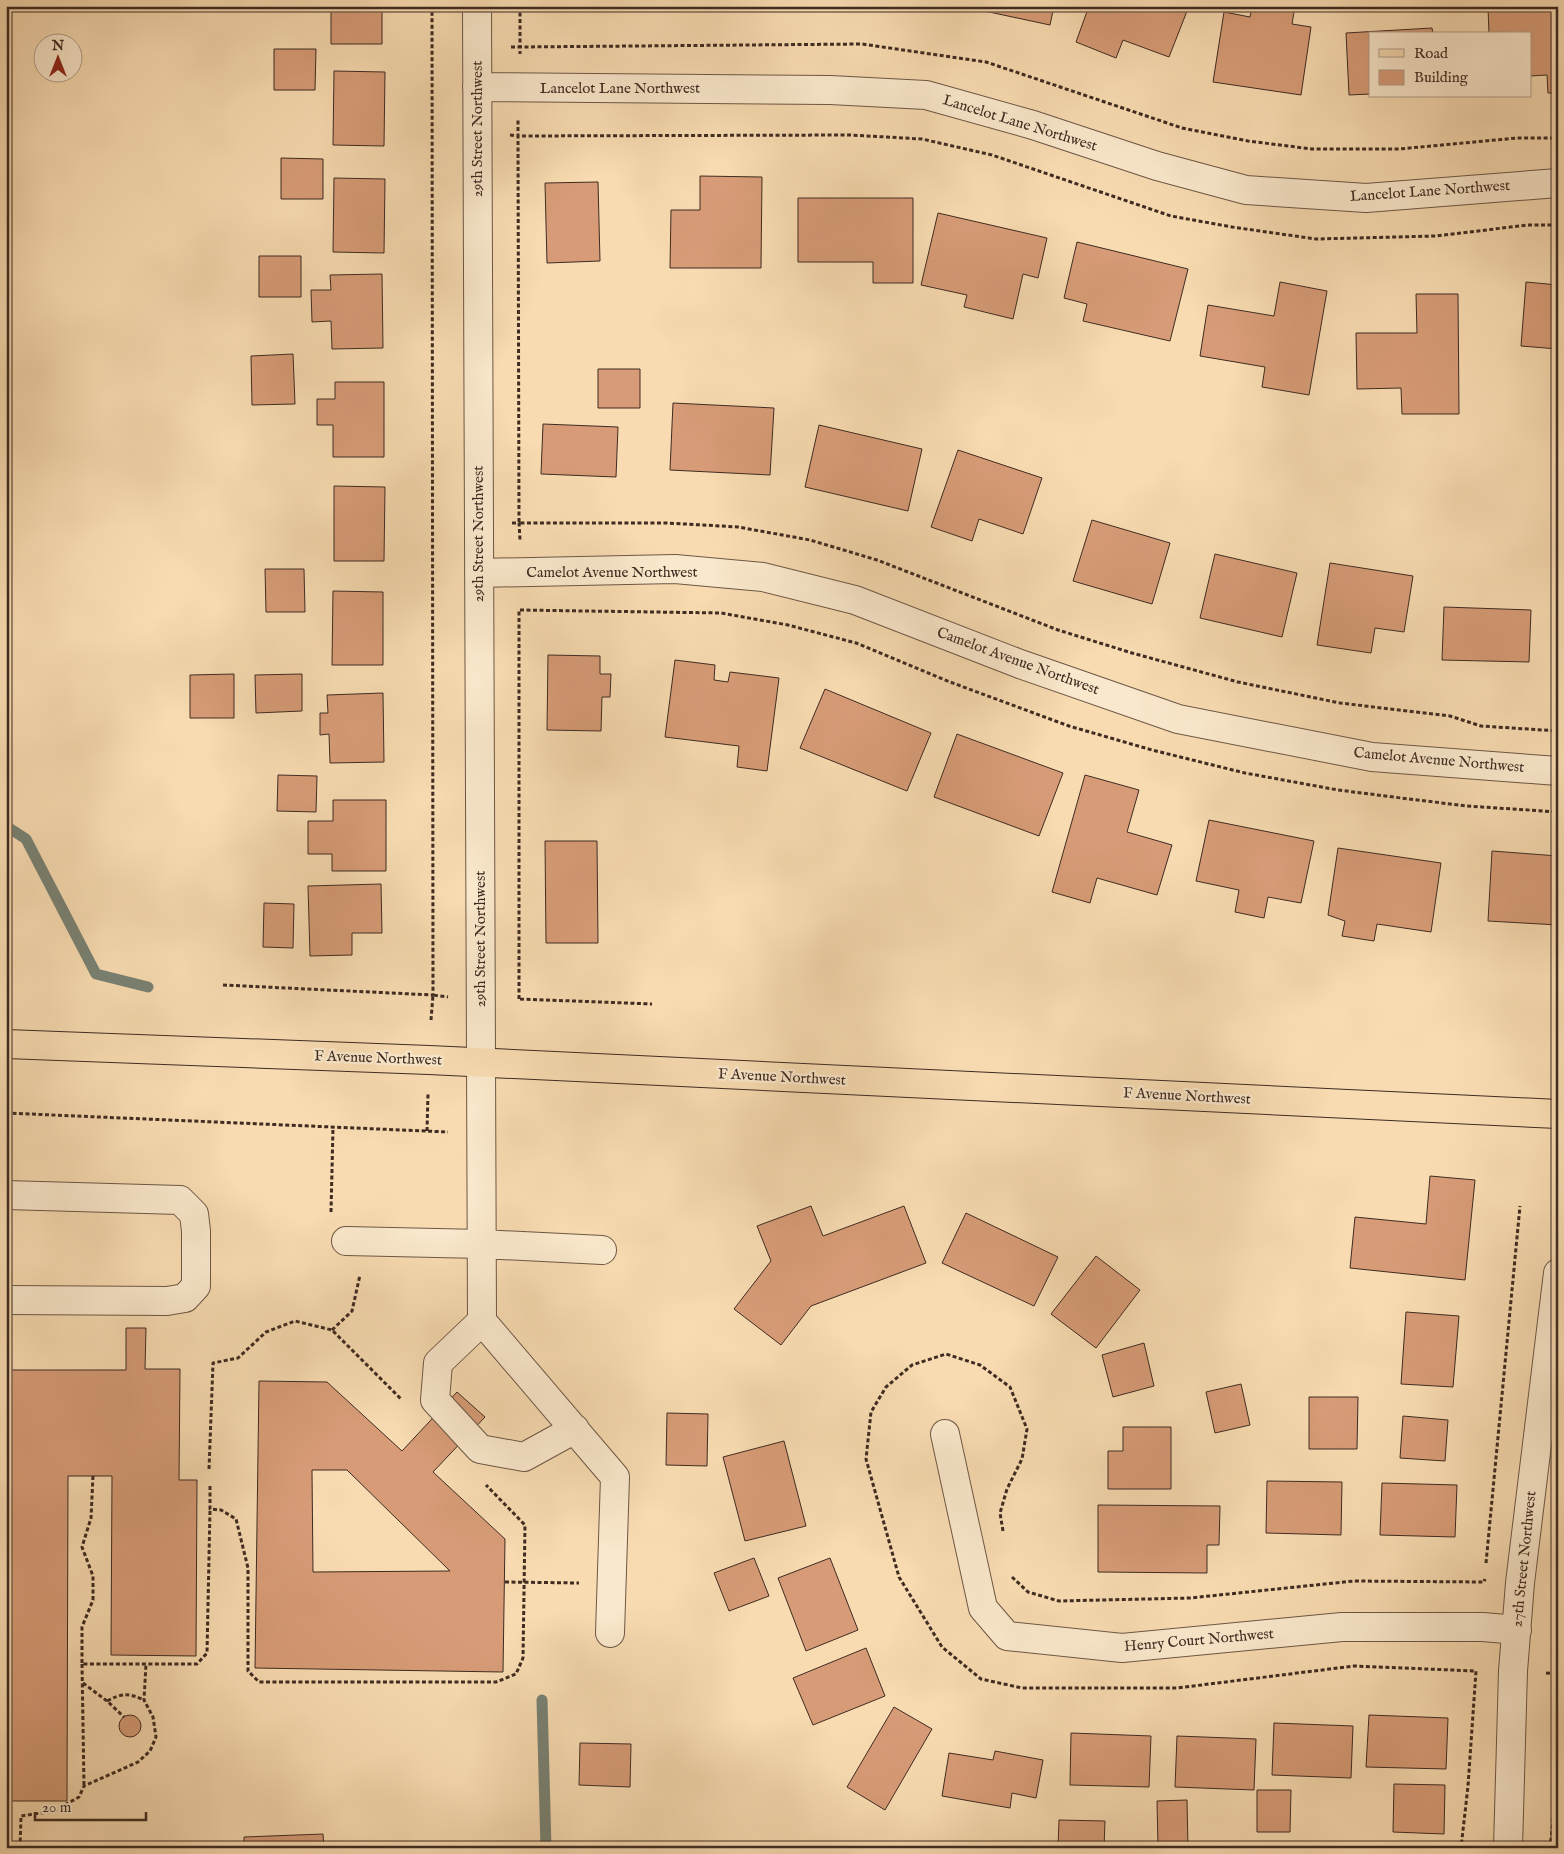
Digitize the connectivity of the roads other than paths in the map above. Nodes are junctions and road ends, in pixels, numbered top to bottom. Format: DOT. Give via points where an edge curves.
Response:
graph roads {
  1 [pos="477,6"];
  2 [pos="477,87"];
  3 [pos="1558,183"];
  4 [pos="479,573"];
  5 [pos="1558,771"];
  6 [pos="6,1044"];
  7 [pos="480,1062"];
  8 [pos="1558,1114"];
  9 [pos="6,1195"];
  10 [pos="346,1241"];
  11 [pos="482,1244"];
  12 [pos="602,1250"];
  13 [pos="1558,1272"];
  14 [pos="6,1300"];
  15 [pos="482,1320"];
  16 [pos="575,1429"];
  17 [pos="945,1434"];
  18 [pos="1517,1630"];
  19 [pos="610,1633"];
  20 [pos="1508,1848"];
  1 -- 2 [label="street, 29th Street Northwest"];
  2 -- 3 [label="street, Lancelot Lane Northwest" via="830,90 926,95 1033,125 1156,166 1246,190 1366,198"];
  2 -- 4 [label="street, 29th Street Northwest"];
  4 -- 5 [label="street, Camelot Avenue Northwest" via="675,569 763,577 855,600 1020,664 1178,719 1372,757"];
  4 -- 7 [label="street, 29th Street Northwest"];
  6 -- 7 [label="main road, F Avenue Northwest"];
  7 -- 8 [label="main road, F Avenue Northwest"];
  7 -- 11 [label="street, 29th Street Northwest"];
  9 -- 14 [label="street" via="180,1200 194,1214 196,1231 196,1286 185,1298 167,1301"];
  10 -- 11 [label="street"];
  11 -- 12 [label="street"];
  11 -- 15 [label="street, 29th Street Northwest"];
  13 -- 18 [label="street, 27th Street Northwest"];
  15 -- 16 [label="street"];
  15 -- 16 [label="street" via="438,1363 435,1400 480,1450 524,1457"];
  16 -- 19 [label="street" via="615,1477"];
  17 -- 18 [label="street, Henry Court Northwest" via="983,1608 1007,1636 1122,1648 1342,1627"];
  18 -- 20 [label="street, 27th Street Northwest"];
}
